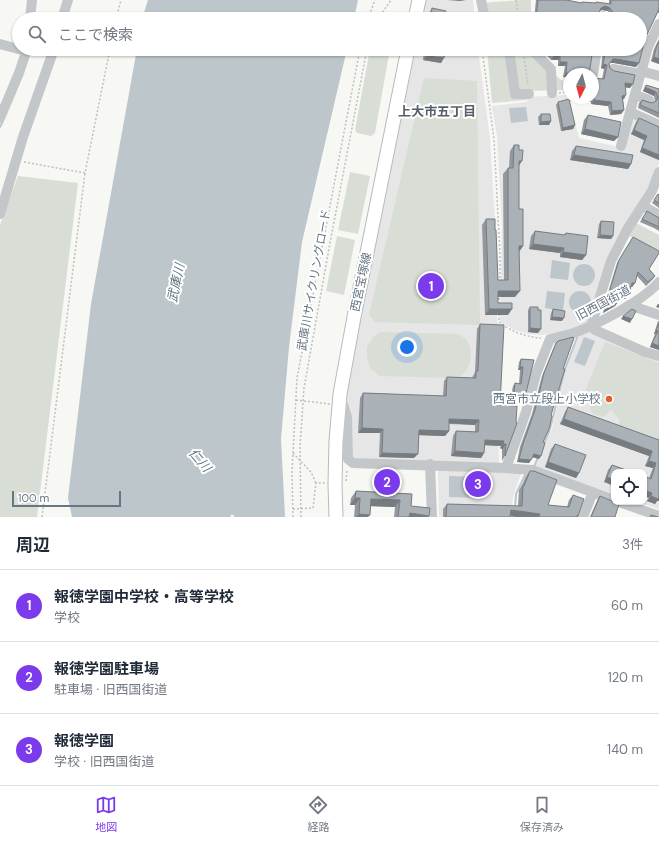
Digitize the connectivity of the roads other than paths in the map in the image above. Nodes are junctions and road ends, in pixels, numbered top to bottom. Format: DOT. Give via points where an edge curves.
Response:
graph roads {
  1 [pos="32,0"];
  2 [pos="68,0"];
  3 [pos="414,0"];
  4 [pos="419,0"];
  5 [pos="480,0"];
  6 [pos="31,12"];
  7 [pos="64,12"];
  8 [pos="413,12"];
  9 [pos="415,12"];
  10 [pos="483,12"];
  11 [pos="659,24"];
  12 [pos="647,42"];
  13 [pos="0,44"];
  14 [pos="12,47"];
  15 [pos="25,56"];
  16 [pos="52,56"];
  17 [pos="407,56"];
  18 [pos="509,56"];
  19 [pos="538,56"];
  20 [pos="596,56"];
  21 [pos="643,56"];
  22 [pos="594,68"];
  23 [pos="613,70"];
  24 [pos="641,73"];
  25 [pos="659,76"];
  26 [pos="552,93"];
  27 [pos="529,94"];
  28 [pos="635,95"];
  29 [pos="649,100"];
  30 [pos="630,112"];
  31 [pos="0,118"];
  32 [pos="659,125"];
  33 [pos="621,146"];
  34 [pos="16,160"];
  35 [pos="659,172"];
  36 [pos="656,192"];
  37 [pos="0,194"];
  38 [pos="642,206"];
  39 [pos="0,214"];
  40 [pos="659,215"];
  41 [pos="659,282"];
  42 [pos="629,305"];
  43 [pos="659,315"];
  44 [pos="591,326"];
  45 [pos="659,356"];
  46 [pos="340,394"];
  47 [pos="430,464"];
  48 [pos="506,468"];
  49 [pos="593,492"];
  50 [pos="611,499"];
  51 [pos="628,505"];
  52 [pos="659,516"];
  53 [pos="336,517"];
  54 [pos="432,517"];
  55 [pos="584,517"];
  1 -- 6 [label="street"];
  2 -- 7 [label="street"];
  3 -- 8 [label="main road"];
  4 -- 9 [label="main road"];
  5 -- 10 [label="street"];
  11 -- 12 [label="street"];
  13 -- 14 [label="street"];
  15 -- 31 [label="street"];
  16 -- 34 [label="street"];
  17 -- 46 [label="main road, 西宮宝塚線"];
  18 -- 27 [label="street" via="515,94"];
  19 -- 26 [label="street" via="551,69"];
  20 -- 22 [label="street"];
  21 -- 24 [label="street"];
  23 -- 24 [label="street"];
  24 -- 25 [label="street"];
  24 -- 28 [label="street"];
  28 -- 29 [label="street"];
  28 -- 30 [label="street"];
  30 -- 32 [label="street"];
  30 -- 33 [label="street"];
  34 -- 37 [label="street"];
  34 -- 39 [label="street"];
  35 -- 36 [label="street"];
  36 -- 38 [label="street"];
  38 -- 40 [label="street"];
  38 -- 44 [label="street" via="611,261"];
  41 -- 42 [label="street, 旧西国街道"];
  42 -- 43 [label="street"];
  42 -- 44 [label="street, 旧西国街道"];
  44 -- 45 [label="street"];
  44 -- 48 [label="street, 旧西国街道" via="550,339"];
  46 -- 47 [label="street" via="347,417 348,459 353,462"];
  46 -- 53 [label="main road, 西宮宝塚線" via="335,477"];
  47 -- 48 [label="street"];
  47 -- 54 [label="street"];
  48 -- 49 [label="street" via="532,470"];
  49 -- 50 [label="street"];
  49 -- 55 [label="street"];
  51 -- 52 [label="street"];
}
